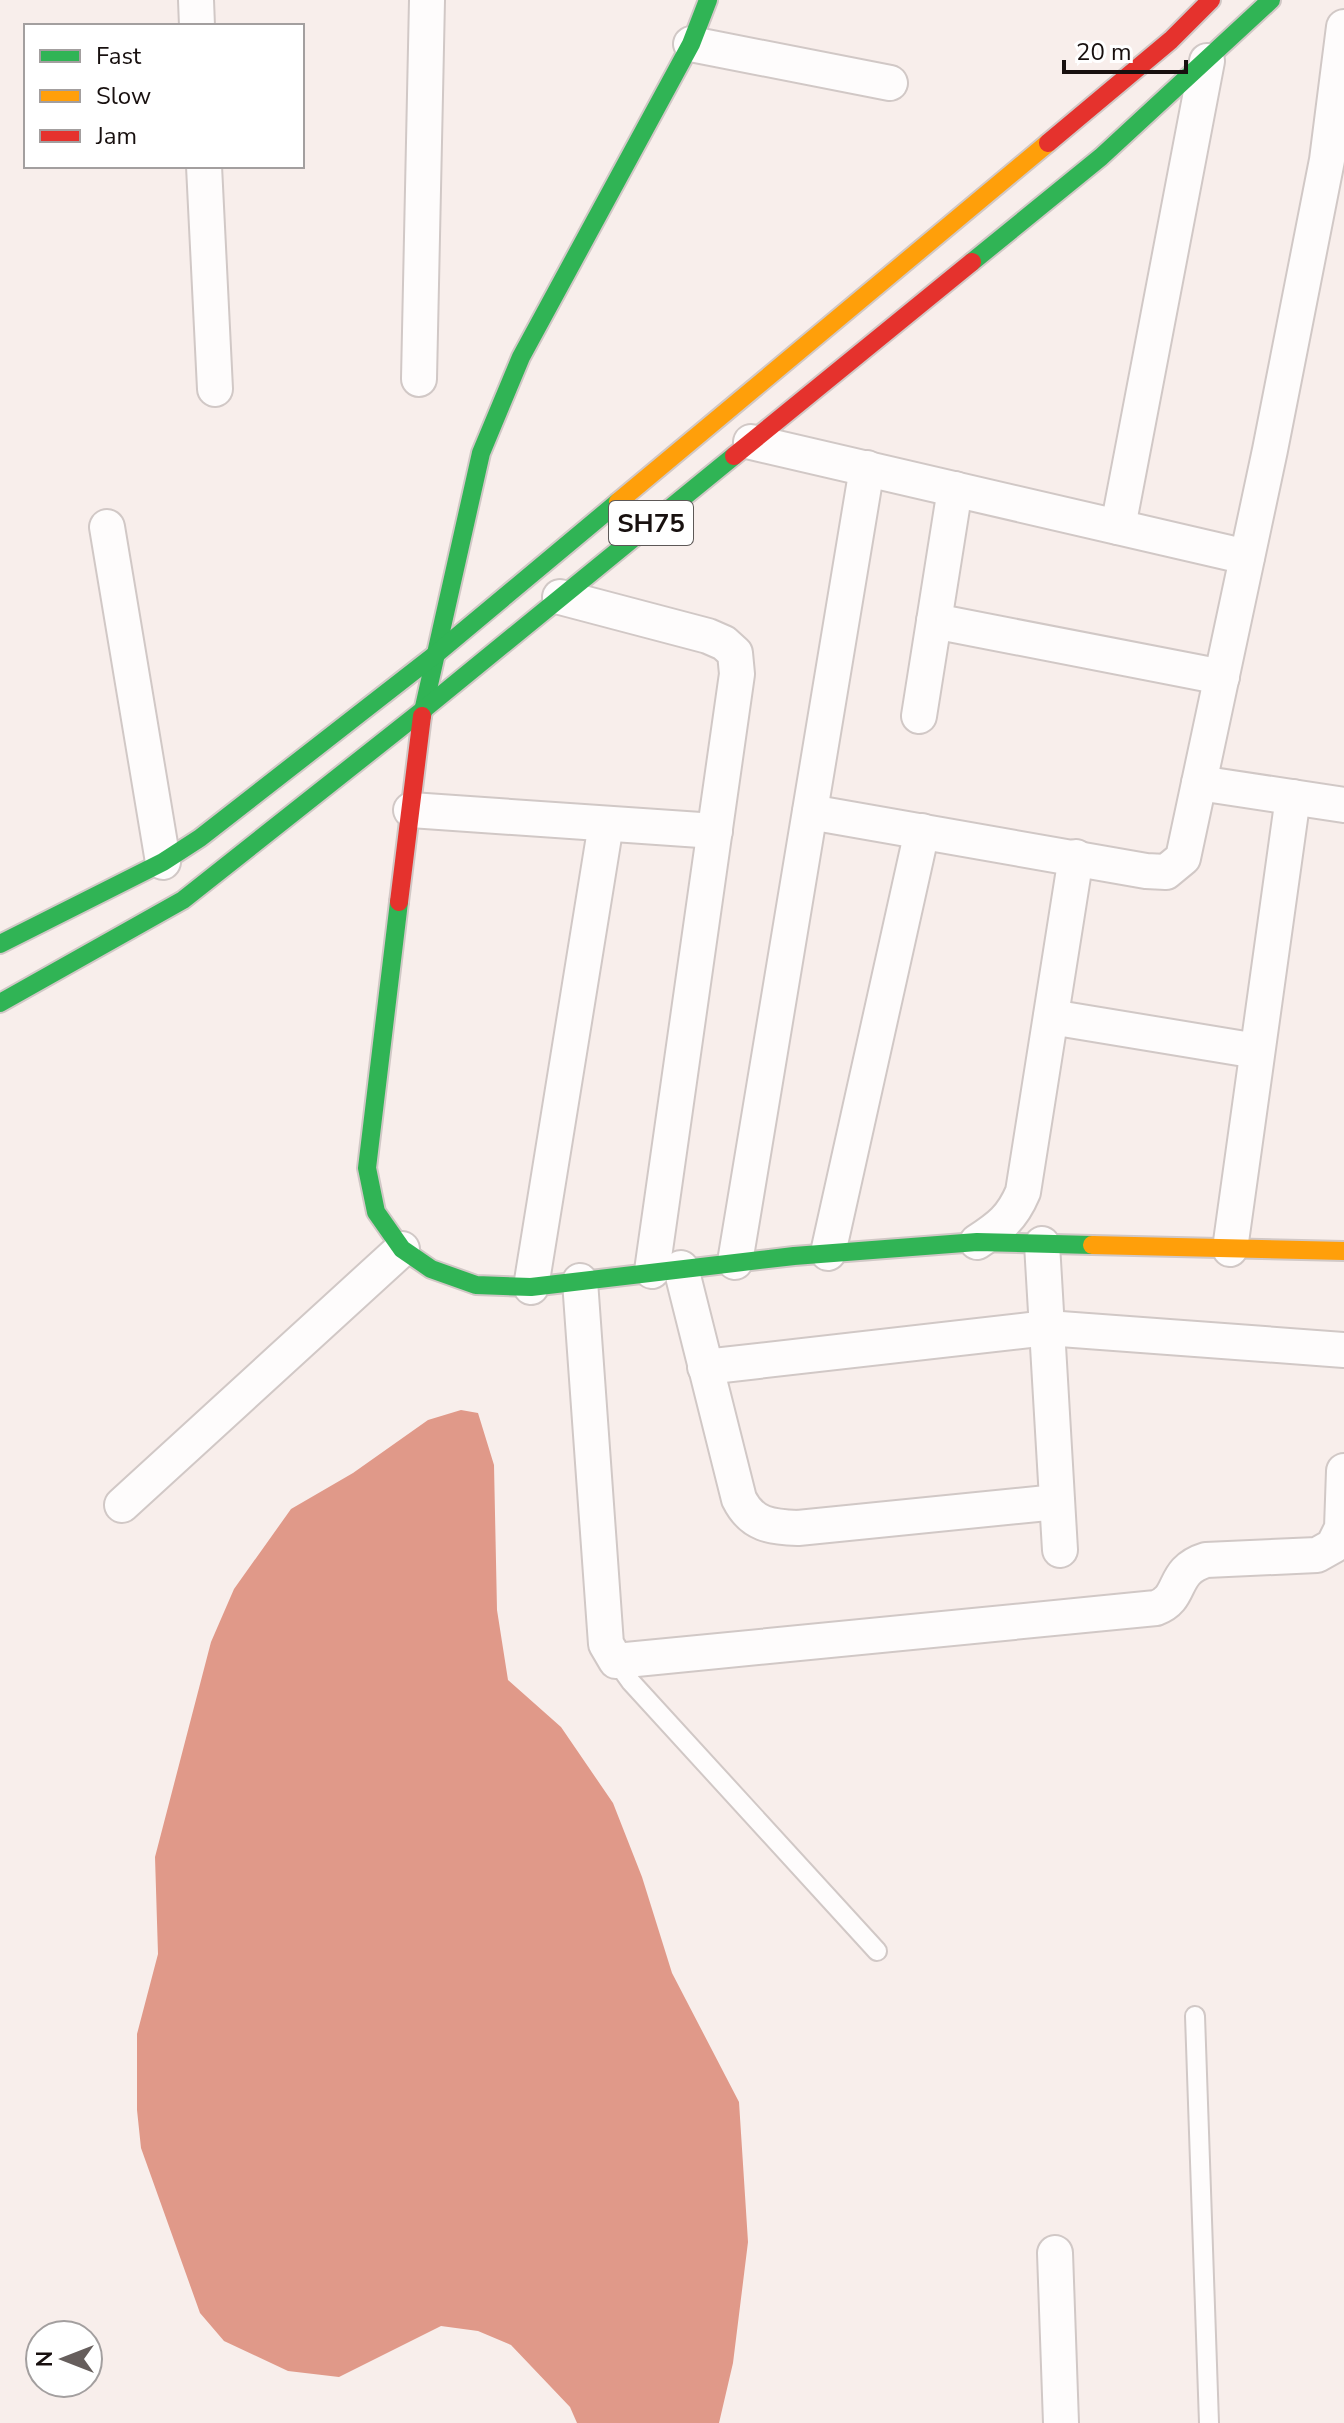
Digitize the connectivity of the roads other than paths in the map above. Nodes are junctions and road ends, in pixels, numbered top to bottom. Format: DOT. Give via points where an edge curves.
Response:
graph roads {
  1 [pos="196,0"];
  2 [pos="427,0"];
  3 [pos="708,0"];
  4 [pos="1211,0"];
  5 [pos="1271,0"];
  6 [pos="197,24"];
  7 [pos="1344,27"];
  8 [pos="691,44"];
  9 [pos="1207,61"];
  10 [pos="890,83"];
  11 [pos="1339,112"];
  12 [pos="204,168"];
  13 [pos="419,379"];
  14 [pos="215,389"];
  15 [pos="751,442"];
  16 [pos="867,468"];
  17 [pos="955,489"];
  18 [pos="107,527"];
  19 [pos="1118,527"];
  20 [pos="1247,557"];
  21 [pos="560,597"];
  22 [pos="934,621"];
  23 [pos="436,654"];
  24 [pos="1222,677"];
  25 [pos="423,710"];
  26 [pos="919,716"];
  27 [pos="1199,783"];
  28 [pos="1293,797"];
  29 [pos="1344,805"];
  30 [pos="411,810"];
  31 [pos="810,812"];
  32 [pos="606,824"];
  33 [pos="715,831"];
  34 [pos="922,831"];
  35 [pos="1076,857"];
  36 [pos="163,862"];
  37 [pos="0,944"];
  38 [pos="0,1003"];
  39 [pos="1051,1017"];
  40 [pos="1257,1051"];
  41 [pos="977,1242"];
  42 [pos="1042,1244"];
  43 [pos="402,1249"];
  44 [pos="1230,1249"];
  45 [pos="1344,1251"];
  46 [pos="828,1253"];
  47 [pos="735,1262"];
  48 [pos="667,1269"];
  49 [pos="580,1281"];
  50 [pos="531,1287"];
  51 [pos="1047,1328"];
  52 [pos="1344,1350"];
  53 [pos="705,1367"];
  54 [pos="1344,1471"];
  55 [pos="1057,1502"];
  56 [pos="122,1505"];
  57 [pos="1060,1550"];
  58 [pos="616,1661"];
  59 [pos="877,1951"];
  60 [pos="1195,2016"];
  61 [pos="1055,2253"];
  62 [pos="1061,2423"];
  63 [pos="1209,2423"];
  1 -- 6 [label="street"];
  2 -- 13 [label="street"];
  3 -- 8 [label="main road"];
  4 -- 23 [label="main road, SH75" via="1171,40"];
  5 -- 9 [label="main road, SH75"];
  7 -- 11 [label="street"];
  8 -- 10 [label="street"];
  8 -- 23 [label="main road" via="521,357 481,453"];
  9 -- 15 [label="main road, SH75" via="1101,157"];
  9 -- 19 [label="street"];
  11 -- 20 [label="street"];
  12 -- 14 [label="street"];
  15 -- 16 [label="street"];
  15 -- 21 [label="main road, SH75"];
  16 -- 17 [label="street"];
  16 -- 31 [label="street"];
  17 -- 19 [label="street"];
  17 -- 22 [label="street"];
  18 -- 36 [label="street"];
  19 -- 20 [label="street"];
  20 -- 24 [label="street"];
  21 -- 25 [label="main road, SH75"];
  21 -- 33 [label="street" via="708,636 735,653 737,674"];
  22 -- 24 [label="street"];
  22 -- 26 [label="street"];
  23 -- 25 [label="main road"];
  23 -- 36 [label="main road, SH75"];
  24 -- 27 [label="street"];
  25 -- 30 [label="main road"];
  25 -- 38 [label="main road, SH75" via="183,900"];
  27 -- 28 [label="street"];
  27 -- 35 [label="street" via="1183,858 1166,872"];
  28 -- 29 [label="street"];
  28 -- 40 [label="street"];
  30 -- 32 [label="street"];
  30 -- 43 [label="main road" via="367,1168 376,1212"];
  31 -- 34 [label="street"];
  31 -- 47 [label="street"];
  32 -- 33 [label="street"];
  32 -- 50 [label="street"];
  33 -- 48 [label="street"];
  34 -- 35 [label="street"];
  34 -- 46 [label="street"];
  35 -- 39 [label="street"];
  36 -- 37 [label="main road, SH75"];
  39 -- 40 [label="street"];
  39 -- 41 [label="street" via="1023,1192 1015,1211"];
  40 -- 44 [label="street"];
  41 -- 42 [label="main road"];
  41 -- 46 [label="main road"];
  42 -- 44 [label="main road"];
  42 -- 51 [label="street"];
  43 -- 50 [label="main road" via="431,1269 476,1285"];
  43 -- 56 [label="street"];
  44 -- 45 [label="main road"];
  46 -- 47 [label="main road"];
  47 -- 48 [label="main road"];
  48 -- 49 [label="main road"];
  48 -- 53 [label="street"];
  49 -- 50 [label="main road"];
  49 -- 58 [label="street" via="606,1644"];
  51 -- 52 [label="street"];
  51 -- 53 [label="street"];
  51 -- 55 [label="street"];
  53 -- 55 [label="street" via="739,1499 760,1522 798,1528"];
  54 -- 58 [label="street" via="1342,1528 1333,1546 1317,1555 1206,1560 1185,1569 1173,1595 1156,1608"];
  55 -- 57 [label="street"];
  58 -- 59 [label="lane"];
  60 -- 63 [label="lane"];
  61 -- 62 [label="street"];
}
